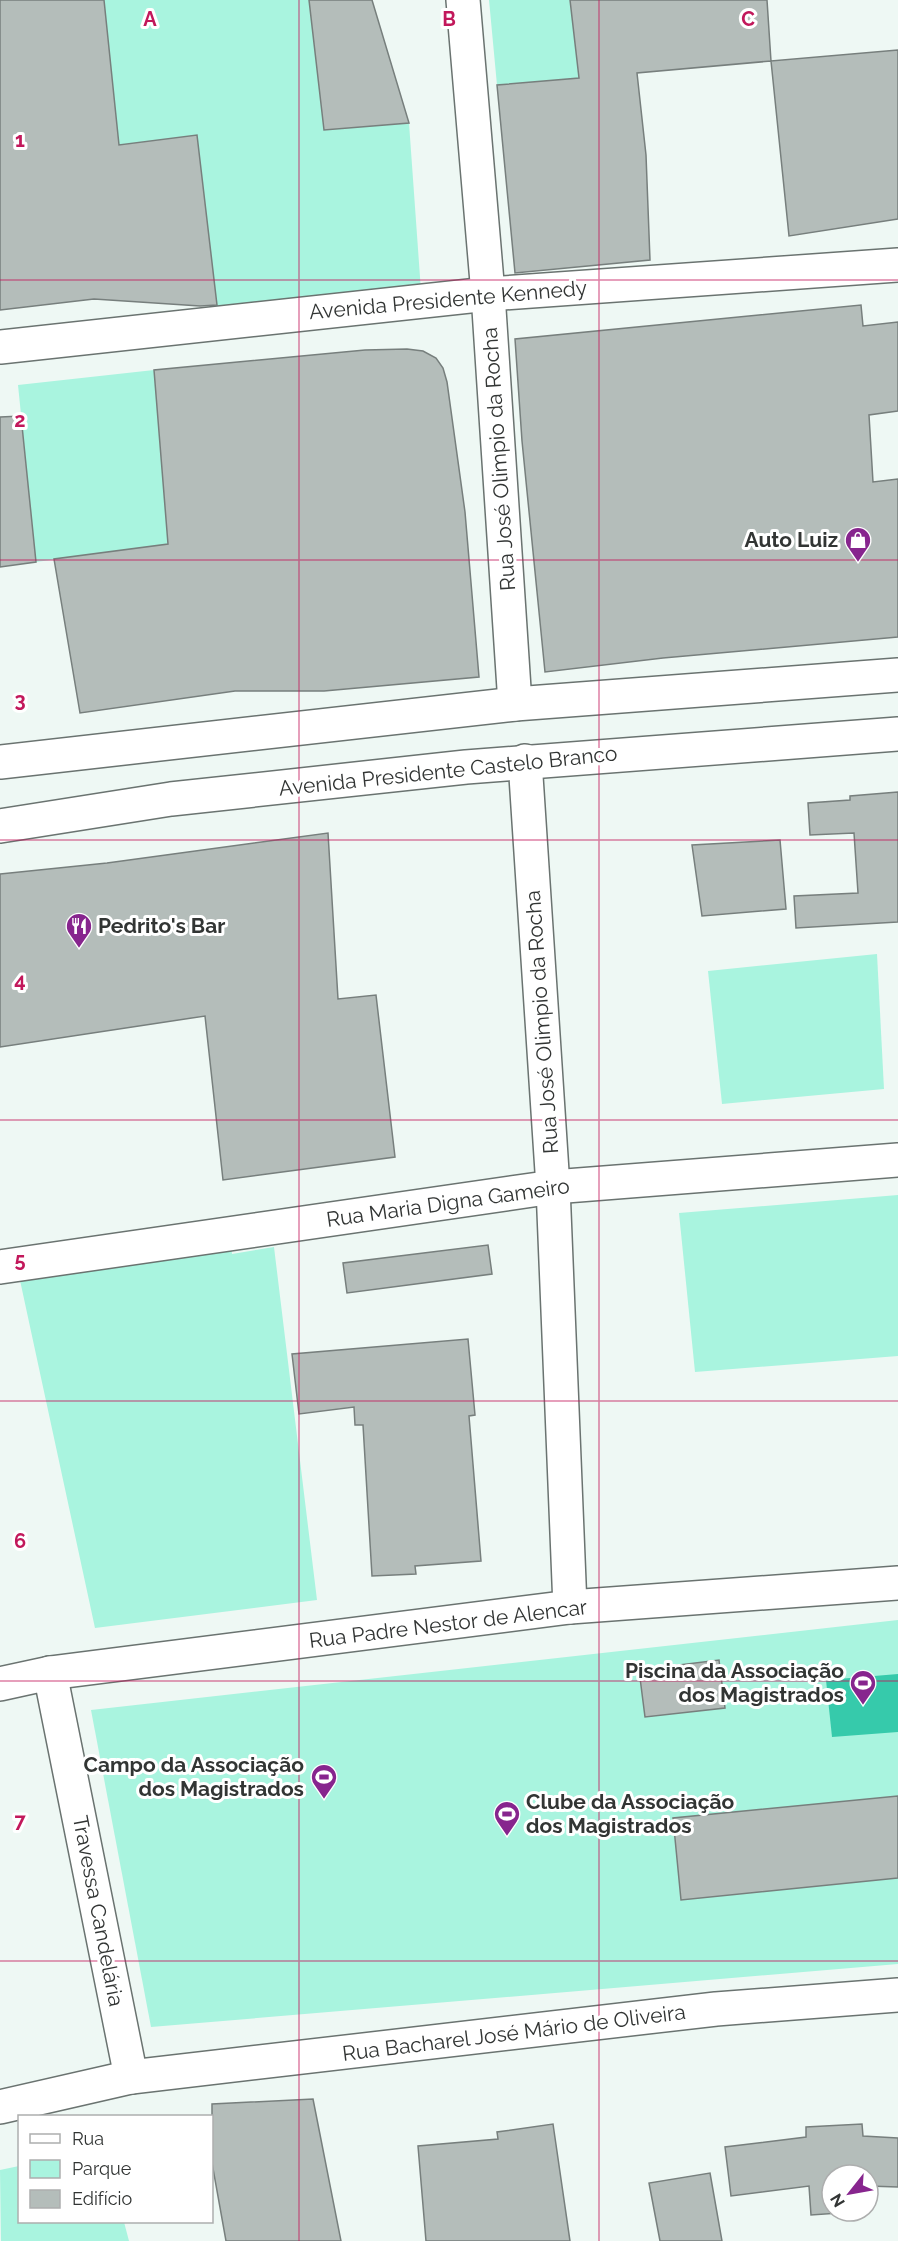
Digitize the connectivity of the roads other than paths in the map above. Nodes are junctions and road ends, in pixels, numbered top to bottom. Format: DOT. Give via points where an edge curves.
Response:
graph roads {
  1 [pos="463,0"];
  2 [pos="898,264"];
  3 [pos="488,294"];
  4 [pos="0,347"];
  5 [pos="898,675"];
  6 [pos="515,704"];
  7 [pos="898,734"];
  8 [pos="525,761"];
  9 [pos="0,762"];
  10 [pos="0,826"];
  11 [pos="898,1160"];
  12 [pos="553,1187"];
  13 [pos="0,1267"];
  14 [pos="898,1583"];
  15 [pos="570,1608"];
  16 [pos="50,1674"];
  17 [pos="0,1684"];
  18 [pos="898,1995"];
  19 [pos="131,2077"];
  20 [pos="0,2107"];
  1 -- 3 [label="street, Rua José Olimpio da Rocha"];
  2 -- 3 [label="street, Avenida Presidente Kennedy"];
  3 -- 4 [label="street, Avenida Presidente Kennedy"];
  3 -- 6 [label="street, Rua José Olimpio da Rocha"];
  5 -- 6 [label="street"];
  6 -- 9 [label="street"];
  7 -- 8 [label="street, Avenida Presidente Castelo Branco"];
  8 -- 10 [label="street, Avenida Presidente Castelo Branco" via="171,799"];
  8 -- 12 [label="street, Rua José Olimpio da Rocha"];
  11 -- 12 [label="street, Rua Maria Digna Gameiro"];
  12 -- 13 [label="street, Rua Maria Digna Gameiro"];
  12 -- 15 [label="street, Rua José Olimpio da Rocha"];
  14 -- 15 [label="street, Rua Padre Nestor de Alencar"];
  15 -- 16 [label="street, Rua Padre Nestor de Alencar"];
  16 -- 17 [label="street, Rua Padre Nestor de Alencar"];
  16 -- 19 [label="street, Travessa Candelária"];
  18 -- 19 [label="street, Rua Bacharel José Mário de Oliveira" via="716,2009"];
  19 -- 20 [label="street, Rua Bacharel José Mário de Oliveira"];
}
